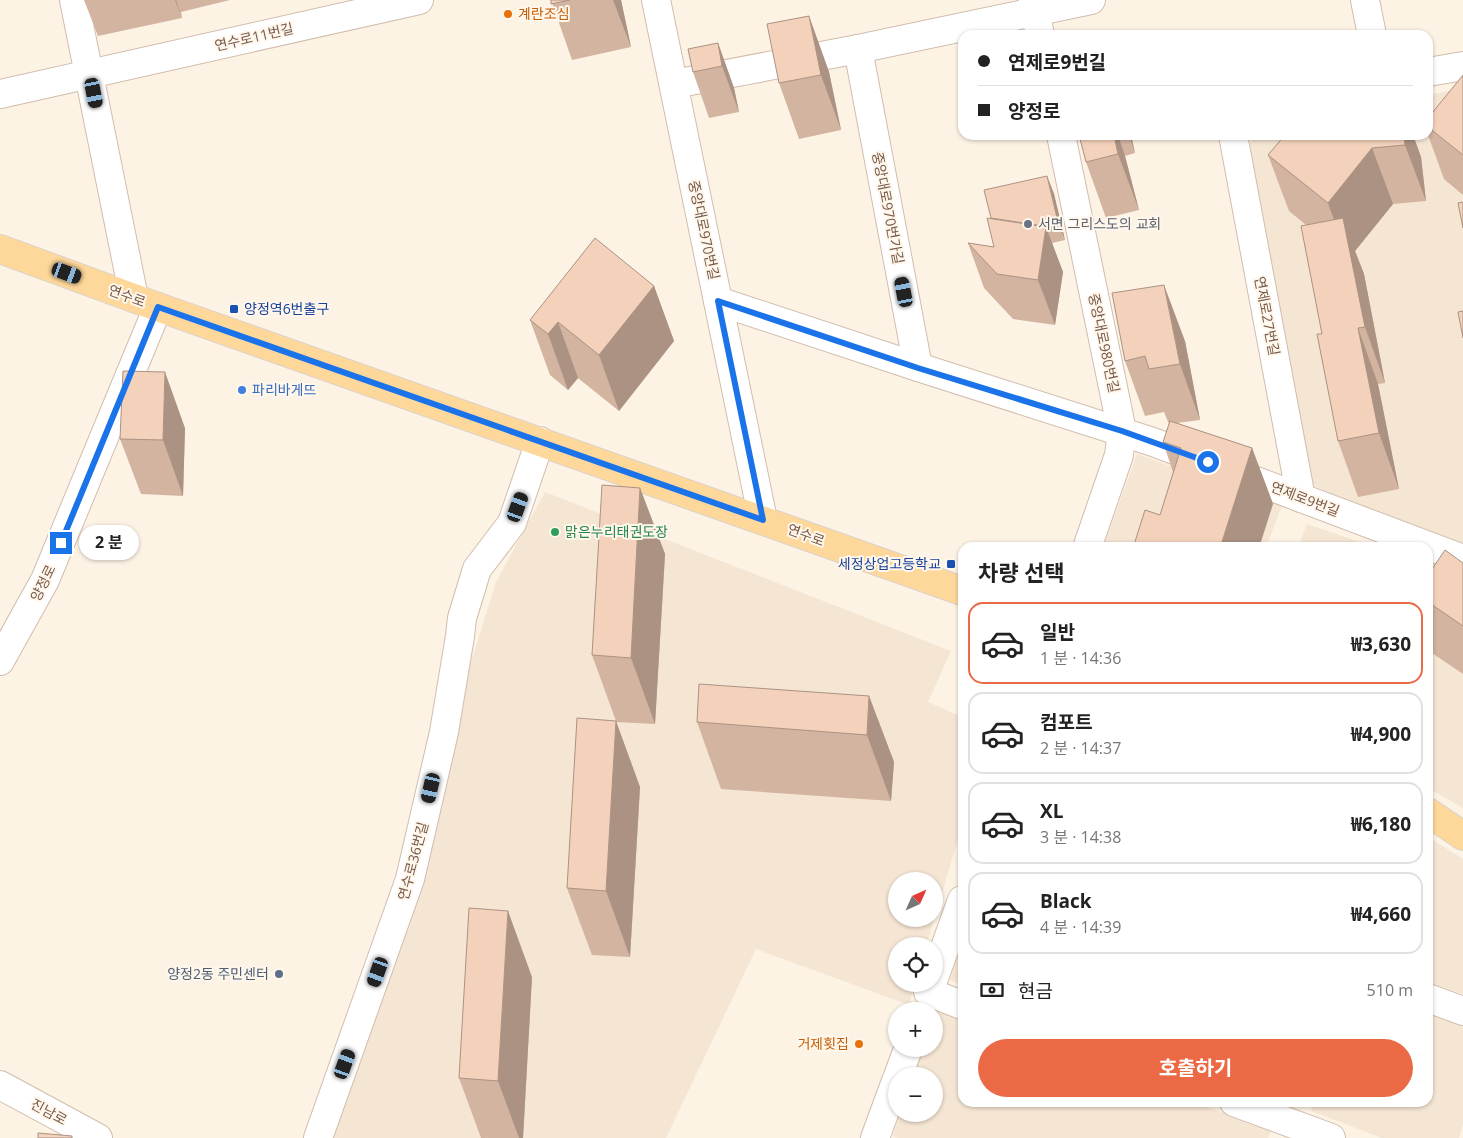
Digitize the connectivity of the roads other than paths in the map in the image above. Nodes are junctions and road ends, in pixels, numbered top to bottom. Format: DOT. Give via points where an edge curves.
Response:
graph roads {
  1 [pos="74,0"];
  2 [pos="419,0"];
  3 [pos="656,0"];
  4 [pos="1091,0"];
  5 [pos="1365,0"];
  6 [pos="1036,16"];
  7 [pos="958,30"];
  8 [pos="960,30"];
  9 [pos="1371,30"];
  10 [pos="858,49"];
  11 [pos="1463,66"];
  12 [pos="1433,71"];
  13 [pos="90,74"];
  14 [pos="674,84"];
  15 [pos="0,94"];
  16 [pos="1062,140"];
  17 [pos="1234,140"];
  18 [pos="0,248"];
  19 [pos="718,301"];
  20 [pos="146,302"];
  21 [pos="918,368"];
  22 [pos="1122,431"];
  23 [pos="540,441"];
  24 [pos="1301,498"];
  25 [pos="763,520"];
  26 [pos="1089,542"];
  27 [pos="1418,542"];
  28 [pos="1433,548"];
  29 [pos="1463,559"];
  30 [pos="958,590"];
  31 [pos="0,661"];
  32 [pos="1433,815"];
  33 [pos="1463,836"];
  34 [pos="958,911"];
  35 [pos="943,952"];
  36 [pos="931,992"];
  37 [pos="1433,1000"];
  38 [pos="958,1003"];
  39 [pos="1463,1011"];
  40 [pos="0,1085"];
  41 [pos="888,1104"];
  42 [pos="1249,1107"];
  43 [pos="1290,1121"];
  44 [pos="98,1138"];
  45 [pos="318,1138"];
  46 [pos="876,1138"];
  47 [pos="1331,1138"];
  1 -- 13 [label="street"];
  2 -- 13 [label="street, 연수로11번길"];
  3 -- 14 [label="street, 중앙대로970번길"];
  4 -- 6 [label="street"];
  5 -- 9 [label="street"];
  6 -- 8 [label="street"];
  7 -- 10 [label="street"];
  10 -- 14 [label="street"];
  10 -- 21 [label="street, 중앙대로970번가길"];
  11 -- 12 [label="street"];
  13 -- 15 [label="street, 연수로11번길"];
  13 -- 20 [label="street"];
  14 -- 19 [label="street, 중앙대로970번길"];
  16 -- 22 [label="street, 중앙대로980번길"];
  17 -- 24 [label="street, 연제로27번길"];
  18 -- 20 [label="main road, 연수로"];
  19 -- 21 [label="street, 연제로9번길"];
  19 -- 25 [label="street, 중앙대로970번길"];
  20 -- 23 [label="main road, 연수로"];
  20 -- 31 [label="street, 양정로" via="46,580"];
  21 -- 22 [label="street, 연제로9번길"];
  22 -- 24 [label="street, 연제로9번길"];
  22 -- 26 [label="street, 중앙대로980번길" via="1119,455"];
  23 -- 25 [label="main road, 연수로"];
  23 -- 45 [label="street, 연수로36번길" via="512,522 477,569 462,618 444,732 410,880"];
  24 -- 27 [label="street, 연제로9번길"];
  25 -- 30 [label="main road, 연수로"];
  28 -- 29 [label="street, 연제로9번길"];
  32 -- 33 [label="main road"];
  34 -- 35 [label="street"];
  36 -- 38 [label="street"];
  37 -- 39 [label="street"];
  40 -- 44 [label="street, 진남로"];
  41 -- 46 [label="street"];
  42 -- 43 [label="street"];
  43 -- 47 [label="street"];
}
